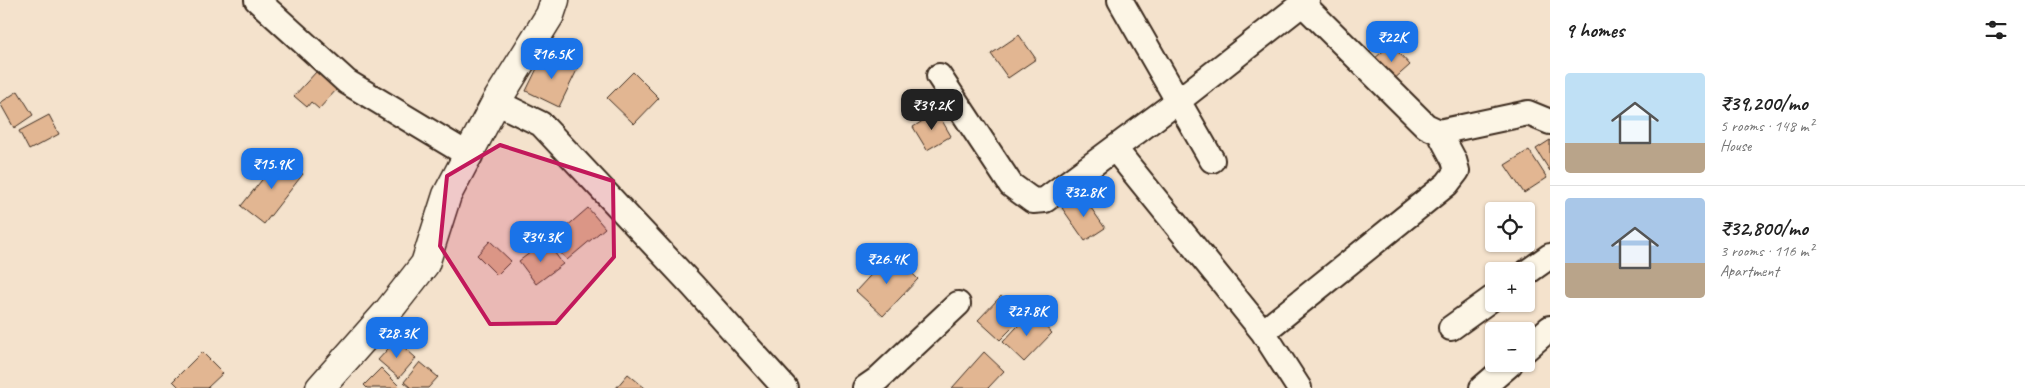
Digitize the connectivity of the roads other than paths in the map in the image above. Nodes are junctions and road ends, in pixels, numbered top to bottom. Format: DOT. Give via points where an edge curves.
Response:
graph roads {
  1 [pos="257,0"];
  2 [pos="555,0"];
  3 [pos="1120,0"];
  4 [pos="1304,1"];
  5 [pos="939,76"];
  6 [pos="496,102"];
  7 [pos="1178,102"];
  8 [pos="1550,122"];
  9 [pos="1439,132"];
  10 [pos="1115,149"];
  11 [pos="470,156"];
  12 [pos="1212,160"];
  13 [pos="1550,256"];
  14 [pos="1535,267"];
  15 [pos="958,304"];
  16 [pos="1485,304"];
  17 [pos="1452,328"];
  18 [pos="1550,328"];
  19 [pos="1264,332"];
  20 [pos="1535,341"];
  21 [pos="1501,372"];
  22 [pos="782,387"];
  23 [pos="320,388"];
  24 [pos="865,388"];
  25 [pos="1299,388"];
  26 [pos="1482,388"];
  1 -- 11 [label="street" via="347,82"];
  2 -- 6 [label="street" via="550,15"];
  3 -- 7 [label="street"];
  4 -- 7 [label="street"];
  4 -- 9 [label="street" via="1308,9 1426,126"];
  5 -- 10 [label="street" via="1011,185 1033,201 1045,200"];
  6 -- 11 [label="street"];
  6 -- 22 [label="street" via="541,124 693,286"];
  7 -- 10 [label="street"];
  7 -- 12 [label="street"];
  8 -- 9 [label="street" via="1528,113"];
  9 -- 19 [label="street" via="1457,171 1447,184"];
  10 -- 19 [label="street"];
  11 -- 23 [label="street" via="447,195 425,264"];
  13 -- 14 [label="street"];
  15 -- 24 [label="street"];
  16 -- 17 [label="street"];
  18 -- 20 [label="street"];
  19 -- 25 [label="street"];
  21 -- 26 [label="street"];
}
